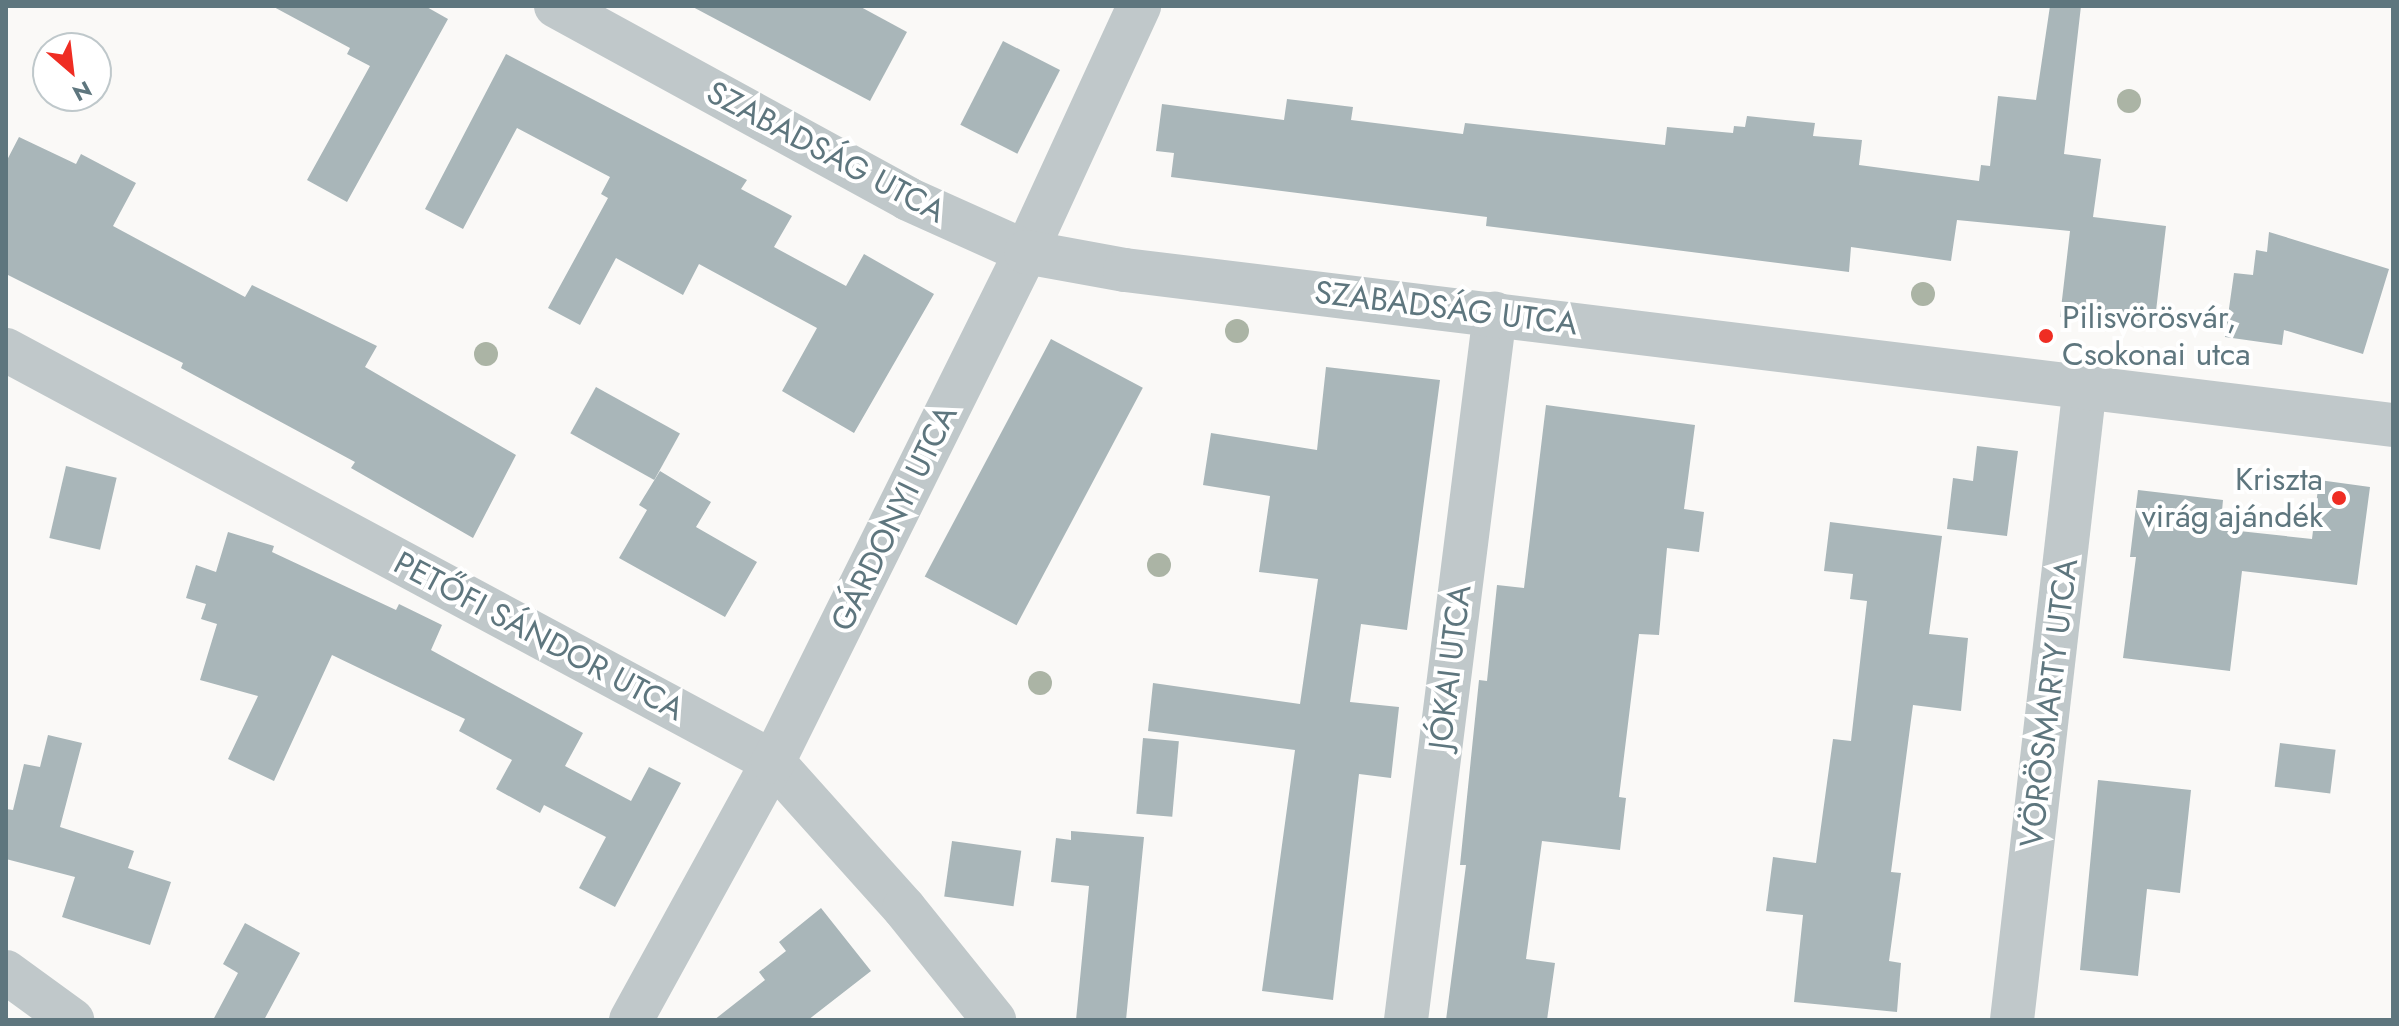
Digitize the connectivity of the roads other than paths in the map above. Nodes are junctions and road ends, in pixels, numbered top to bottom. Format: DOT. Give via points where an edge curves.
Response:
graph roads {
  1 [pos="556,6"];
  2 [pos="1139,6"];
  3 [pos="1026,252"];
  4 [pos="1495,314"];
  5 [pos="6,350"];
  6 [pos="2085,385"];
  7 [pos="2393,425"];
  8 [pos="773,762"];
  9 [pos="6,972"];
  10 [pos="72,1020"];
  11 [pos="631,1020"];
  12 [pos="994,1020"];
  13 [pos="1406,1020"];
  14 [pos="2012,1020"];
  1 -- 3 [label="street, SZABADSÁG UTCA" via="908,199"];
  2 -- 3 [label="street, GÁRDONYI UTCA"];
  3 -- 4 [label="street, SZABADSÁG UTCA" via="1125,270"];
  3 -- 8 [label="street, GÁRDONYI UTCA"];
  4 -- 6 [label="street, SZABADSÁG UTCA"];
  4 -- 13 [label="street, JÓKAI UTCA"];
  5 -- 8 [label="street, PETŐFI SÁNDOR UTCA"];
  6 -- 7 [label="street, SZABADSÁG UTCA"];
  6 -- 14 [label="street, VÖRÖSMARTY UTCA"];
  8 -- 11 [label="street, GÁRDONYI UTCA"];
  8 -- 12 [label="street, PETŐFI SÁNDOR UTCA" via="904,908"];
  9 -- 10 [label="street"];
}
